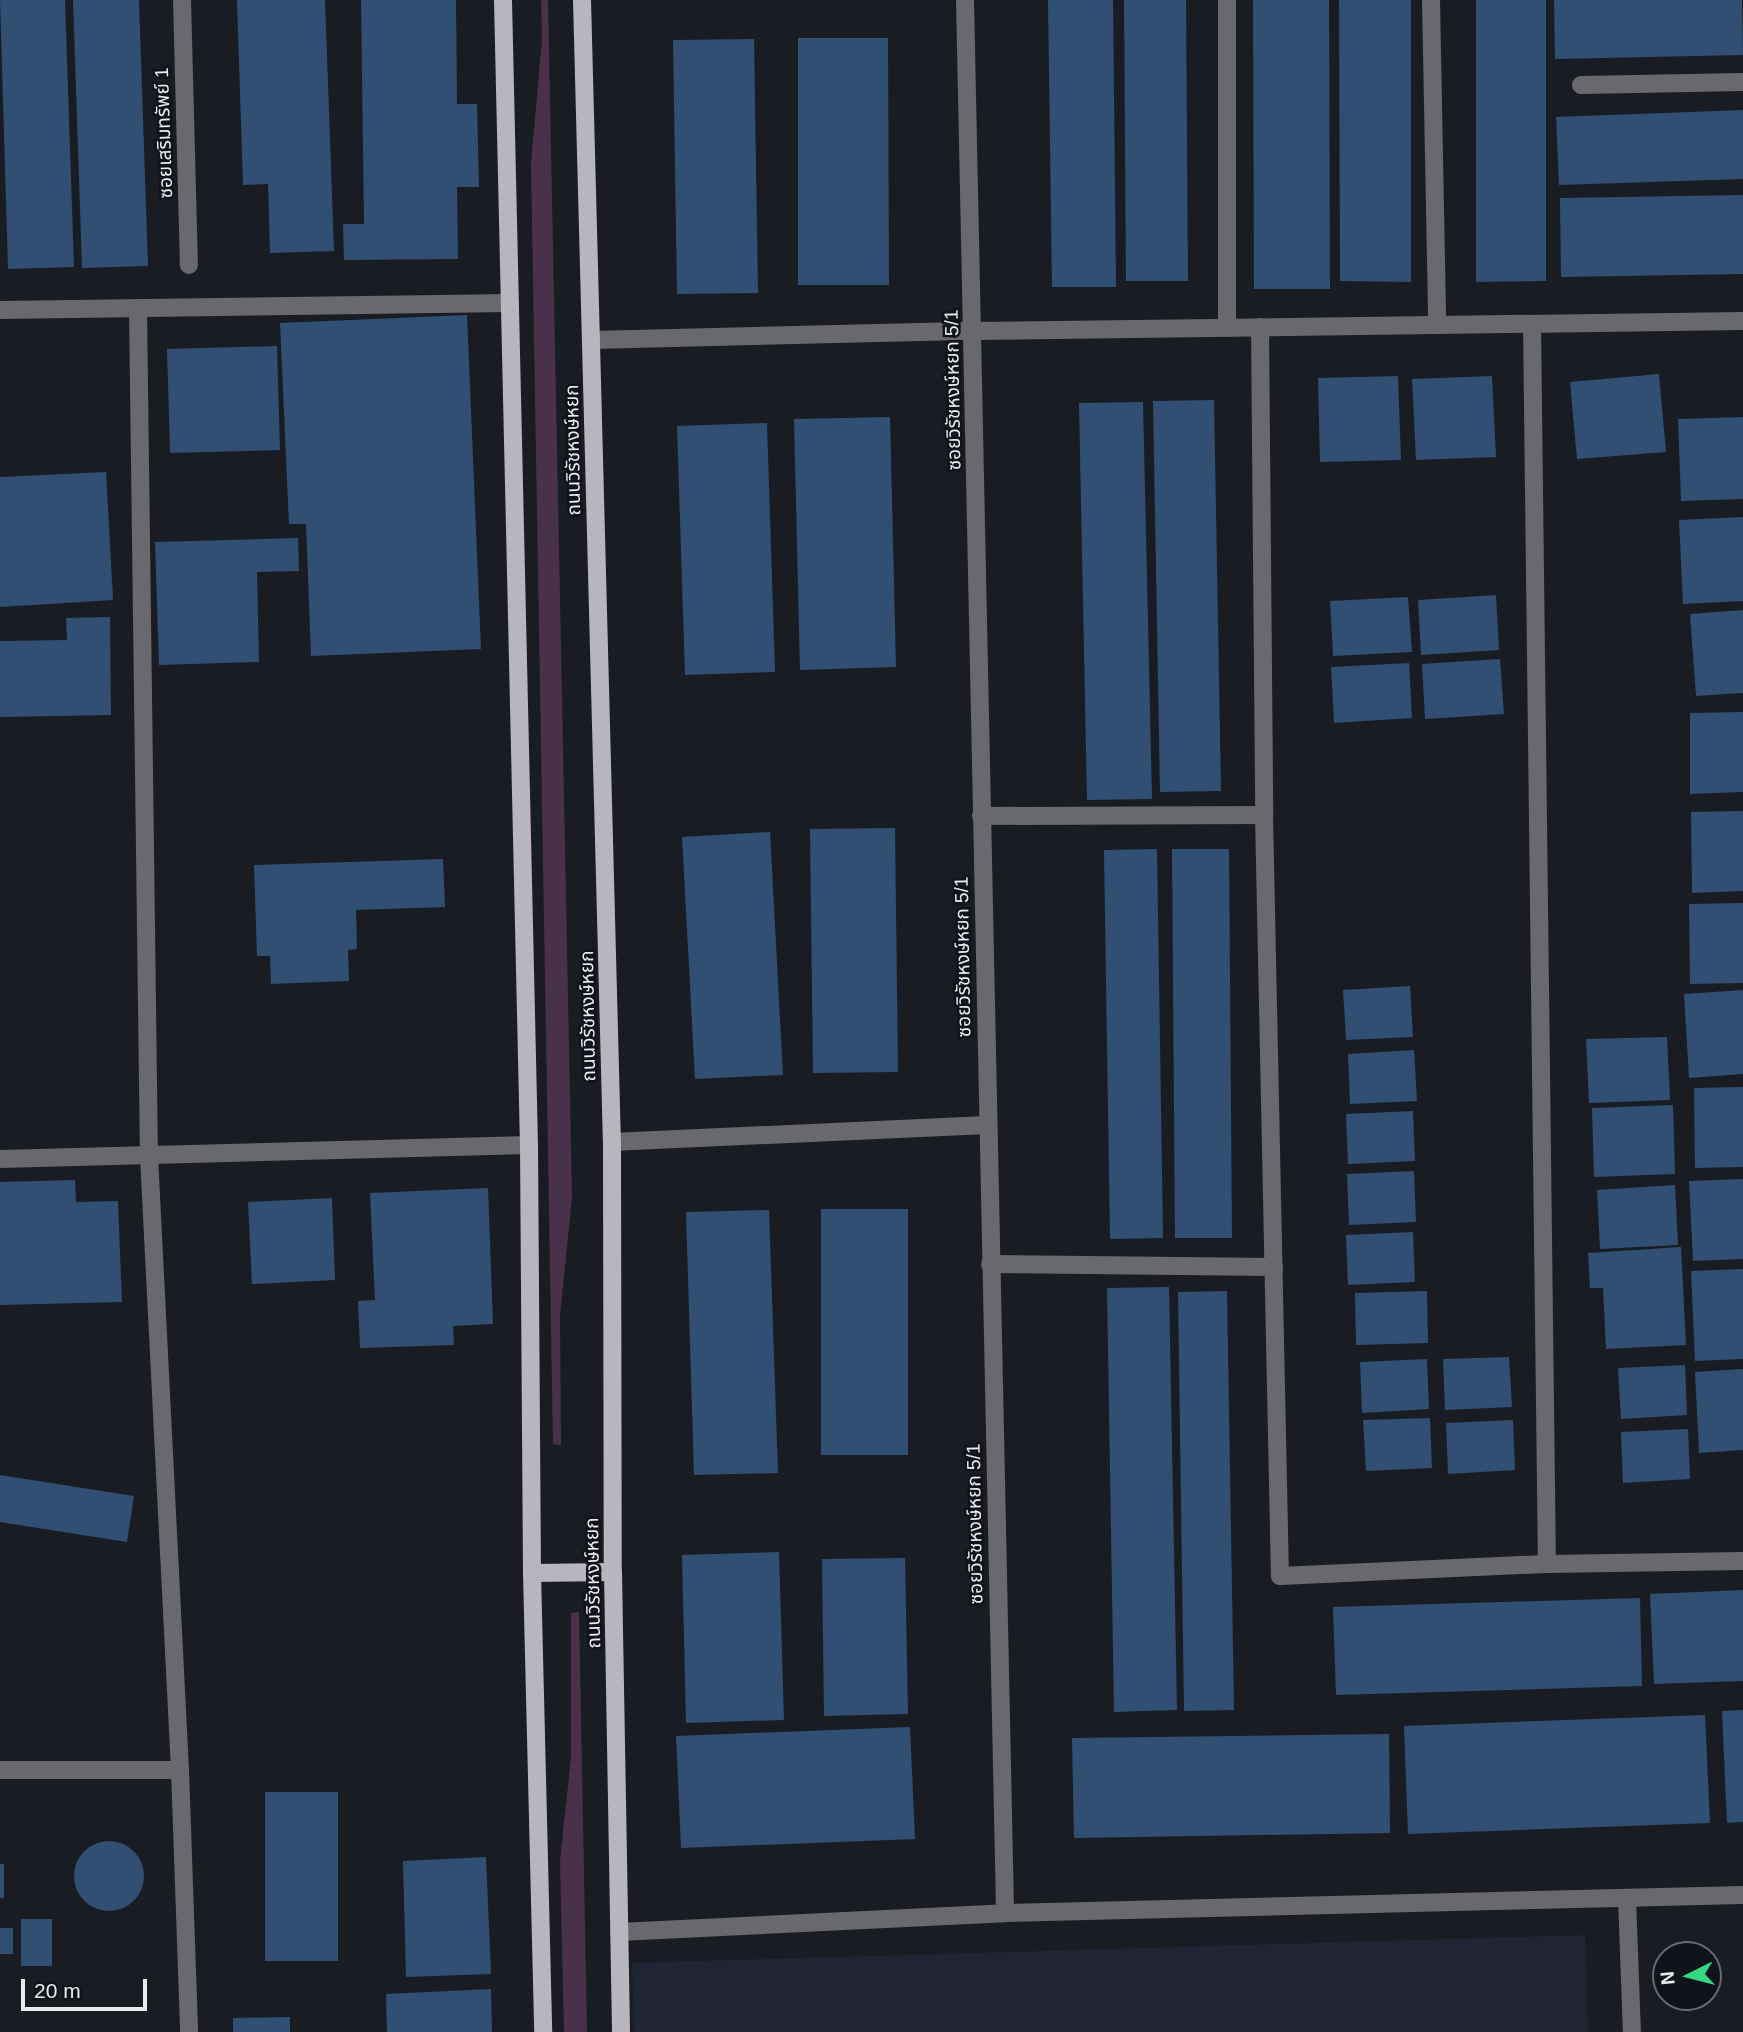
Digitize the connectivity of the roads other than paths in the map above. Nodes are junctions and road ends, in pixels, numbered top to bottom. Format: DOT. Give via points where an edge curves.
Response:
graph roads {
  1 [pos="182,0"];
  2 [pos="503,0"];
  3 [pos="582,0"];
  4 [pos="965,0"];
  5 [pos="1227,0"];
  6 [pos="1431,0"];
  7 [pos="1743,82"];
  8 [pos="1581,85"];
  9 [pos="189,265"];
  10 [pos="510,303"];
  11 [pos="138,308"];
  12 [pos="0,310"];
  13 [pos="1743,321"];
  14 [pos="1532,324"];
  15 [pos="1437,325"];
  16 [pos="1260,327"];
  17 [pos="1227,328"];
  18 [pos="973,331"];
  19 [pos="592,340"];
  20 [pos="981,816"];
  21 [pos="1264,816"];
  22 [pos="987,1125"];
  23 [pos="612,1142"];
  24 [pos="529,1145"];
  25 [pos="149,1156"];
  26 [pos="0,1159"];
  27 [pos="990,1264"];
  28 [pos="1274,1267"];
  29 [pos="1743,1561"];
  30 [pos="1546,1564"];
  31 [pos="613,1572"];
  32 [pos="532,1573"];
  33 [pos="0,1770"];
  34 [pos="180,1770"];
  35 [pos="1743,1895"];
  36 [pos="1628,1898"];
  37 [pos="1005,1913"];
  38 [pos="619,1932"];
  39 [pos="189,2032"];
  40 [pos="543,2032"];
  41 [pos="621,2032"];
  42 [pos="1632,2032"];
  1 -- 9 [label="street, ซอยเสริมทรัพย์ 1"];
  2 -- 10 [label="main road"];
  3 -- 19 [label="main road, ถนนวิรัชหงษ์หยก"];
  4 -- 18 [label="street, ซอยวิรัชหงษ์หยก 5/1"];
  5 -- 17 [label="street"];
  6 -- 15 [label="street"];
  7 -- 8 [label="street"];
  10 -- 11 [label="street"];
  10 -- 24 [label="main road"];
  11 -- 12 [label="street"];
  11 -- 25 [label="street"];
  13 -- 14 [label="street"];
  14 -- 15 [label="street"];
  14 -- 30 [label="street"];
  15 -- 16 [label="street"];
  16 -- 17 [label="street"];
  16 -- 21 [label="street"];
  17 -- 18 [label="street"];
  18 -- 19 [label="street"];
  18 -- 20 [label="street, ซอยวิรัชหงษ์หยก 5/1"];
  19 -- 23 [label="main road, ถนนวิรัชหงษ์หยก"];
  20 -- 21 [label="street"];
  20 -- 22 [label="street, ซอยวิรัชหงษ์หยก 5/1"];
  21 -- 28 [label="street"];
  22 -- 23 [label="street"];
  22 -- 27 [label="street, ซอยวิรัชหงษ์หยก 5/1"];
  23 -- 31 [label="main road, ถนนวิรัชหงษ์หยก"];
  24 -- 25 [label="street"];
  24 -- 32 [label="main road"];
  25 -- 26 [label="street"];
  25 -- 34 [label="street"];
  27 -- 28 [label="street"];
  27 -- 37 [label="street, ซอยวิรัชหงษ์หยก 5/1"];
  28 -- 30 [label="street" via="1280,1576"];
  29 -- 30 [label="street"];
  31 -- 32 [label="main road"];
  31 -- 38 [label="main road, ถนนวิรัชหงษ์หยก"];
  32 -- 40 [label="main road"];
  33 -- 34 [label="street"];
  34 -- 39 [label="street"];
  35 -- 36 [label="street"];
  36 -- 37 [label="street"];
  36 -- 42 [label="street"];
  37 -- 38 [label="street"];
  38 -- 41 [label="main road, ถนนวิรัชหงษ์หยก"];
}
